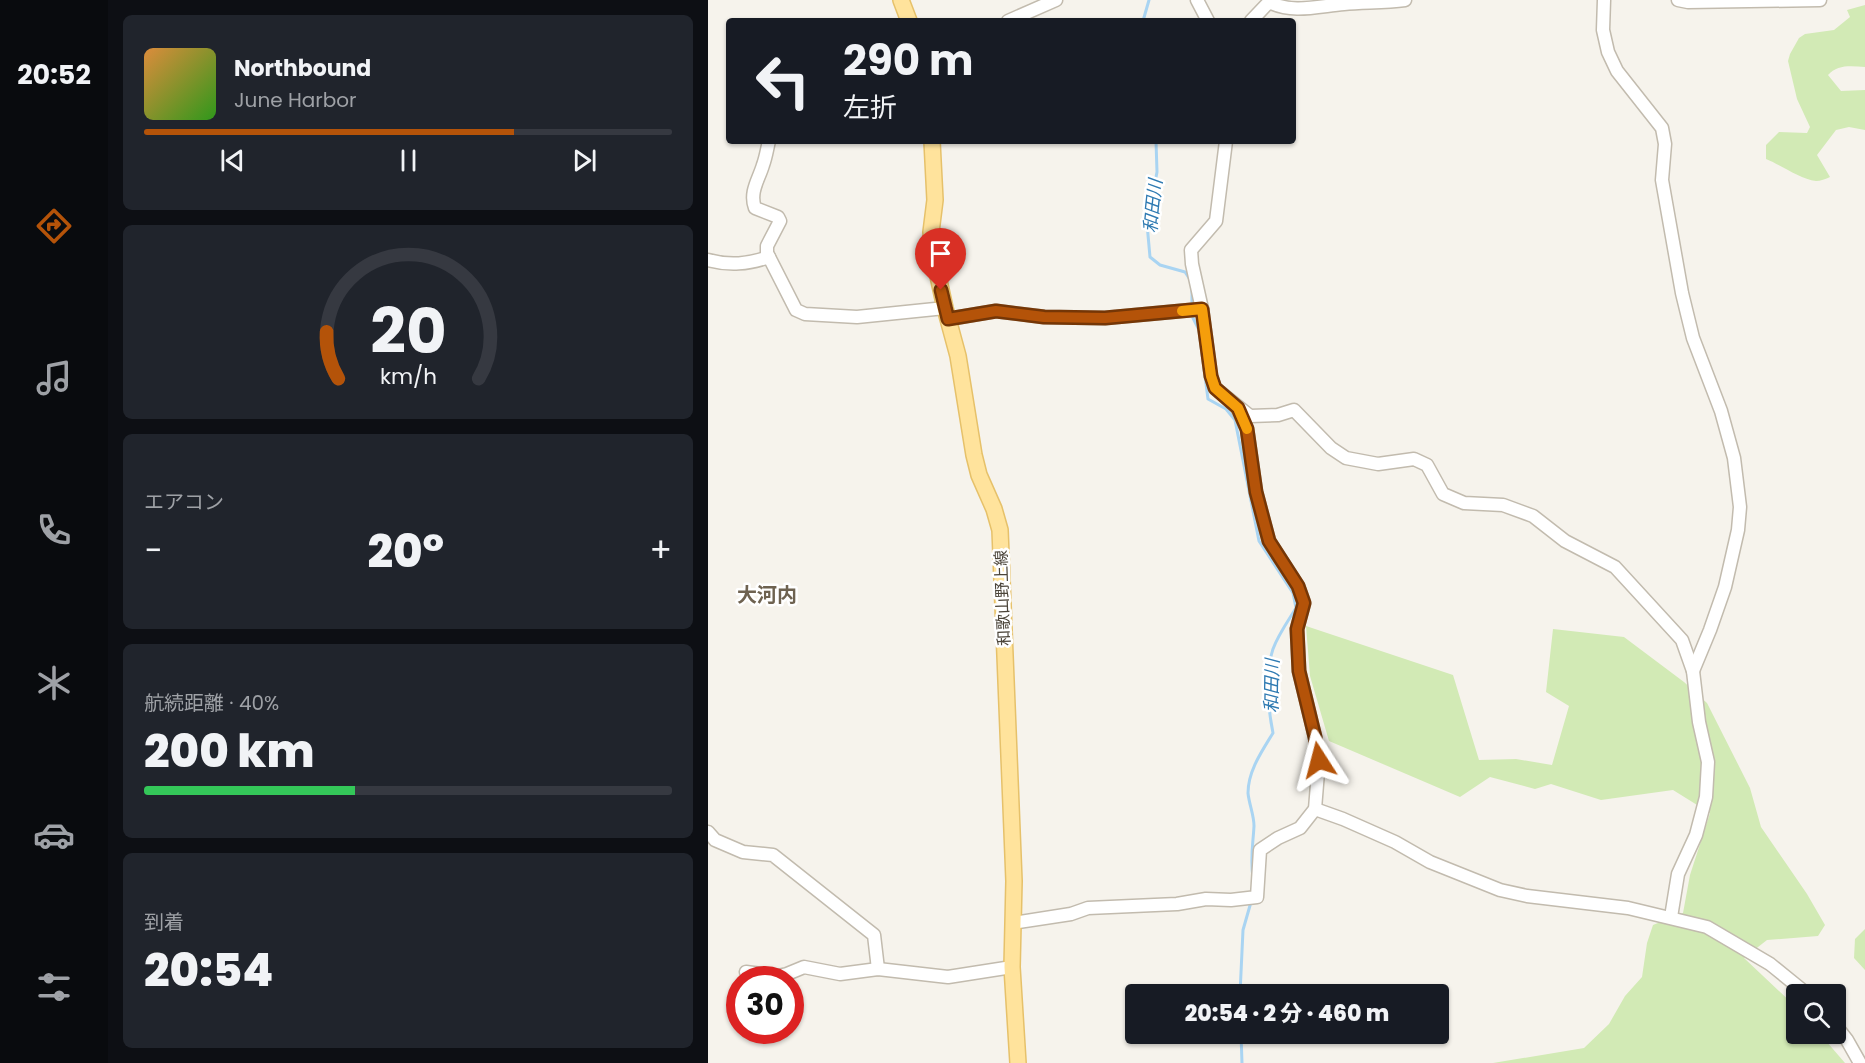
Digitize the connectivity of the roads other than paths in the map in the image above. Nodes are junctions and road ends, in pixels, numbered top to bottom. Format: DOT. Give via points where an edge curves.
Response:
graph roads {
  1 [pos="902,0"];
  2 [pos="1056,0"];
  3 [pos="1197,0"];
  4 [pos="1405,0"];
  5 [pos="1604,0"];
  6 [pos="1678,0"];
  7 [pos="1820,0"];
  8 [pos="1269,1"];
  9 [pos="908,18"];
  10 [pos="1015,18"];
  11 [pos="1206,18"];
  12 [pos="1254,18"];
  13 [pos="768,144"];
  14 [pos="932,144"];
  15 [pos="1226,144"];
  16 [pos="769,257"];
  17 [pos="708,260"];
  18 [pos="1202,309"];
  19 [pos="946,314"];
  20 [pos="1238,408"];
  21 [pos="1693,671"];
  22 [pos="1315,809"];
  23 [pos="708,832"];
  24 [pos="1671,917"];
  25 [pos="1013,923"];
  26 [pos="804,967"];
  27 [pos="1012,967"];
  28 [pos="878,969"];
  29 [pos="1795,984"];
  30 [pos="1846,1039"];
  31 [pos="1018,1063"];
  32 [pos="1860,1063"];
  1 -- 9 [label="main road"];
  2 -- 10 [label="street"];
  3 -- 11 [label="street"];
  4 -- 8 [label="street" via="1306,9"];
  5 -- 21 [label="street" via="1603,30 1608,52 1617,71 1662,128 1662,180 1682,293 1734,458 1740,507 1738,530 1725,587"];
  6 -- 7 [label="street"];
  8 -- 12 [label="street"];
  13 -- 16 [label="street" via="753,202 755,208 780,221 767,246"];
  14 -- 19 [label="main road, 和歌山野上線" via="935,200 931,232"];
  15 -- 18 [label="street" via="1216,221 1191,250"];
  16 -- 17 [label="street" via="733,265"];
  16 -- 19 [label="street" via="796,310 805,314"];
  18 -- 19 [label="street" via="1105,318 996,311"];
  18 -- 20 [label="street" via="1215,388"];
  19 -- 25 [label="main road, 和歌山野上線" via="958,356 979,475 1000,530"];
  20 -- 21 [label="street" via="1250,416 1294,410 1346,458 1378,464 1414,459 1427,465 1443,494 1464,503 1503,506 1533,516 1565,542 1615,567 1682,640"];
  20 -- 22 [label="street" via="1247,429 1256,492 1269,541 1298,586 1304,603 1297,629 1299,671 1319,760"];
  21 -- 24 [label="street" via="1708,762 1706,797 1696,835 1678,874"];
  22 -- 24 [label="street" via="1500,890"];
  22 -- 25 [label="street" via="1300,828 1260,850 1257,897 1088,909"];
  23 -- 28 [label="street" via="715,840 743,852 773,855 874,935"];
  24 -- 29 [label="street" via="1707,927 1770,964"];
  25 -- 27 [label="main road, 和歌山野上線"];
  26 -- 28 [label="street" via="840,974"];
  27 -- 28 [label="street" via="948,977"];
  27 -- 31 [label="main road, 和歌山野上線"];
  30 -- 32 [label="street"];
}
